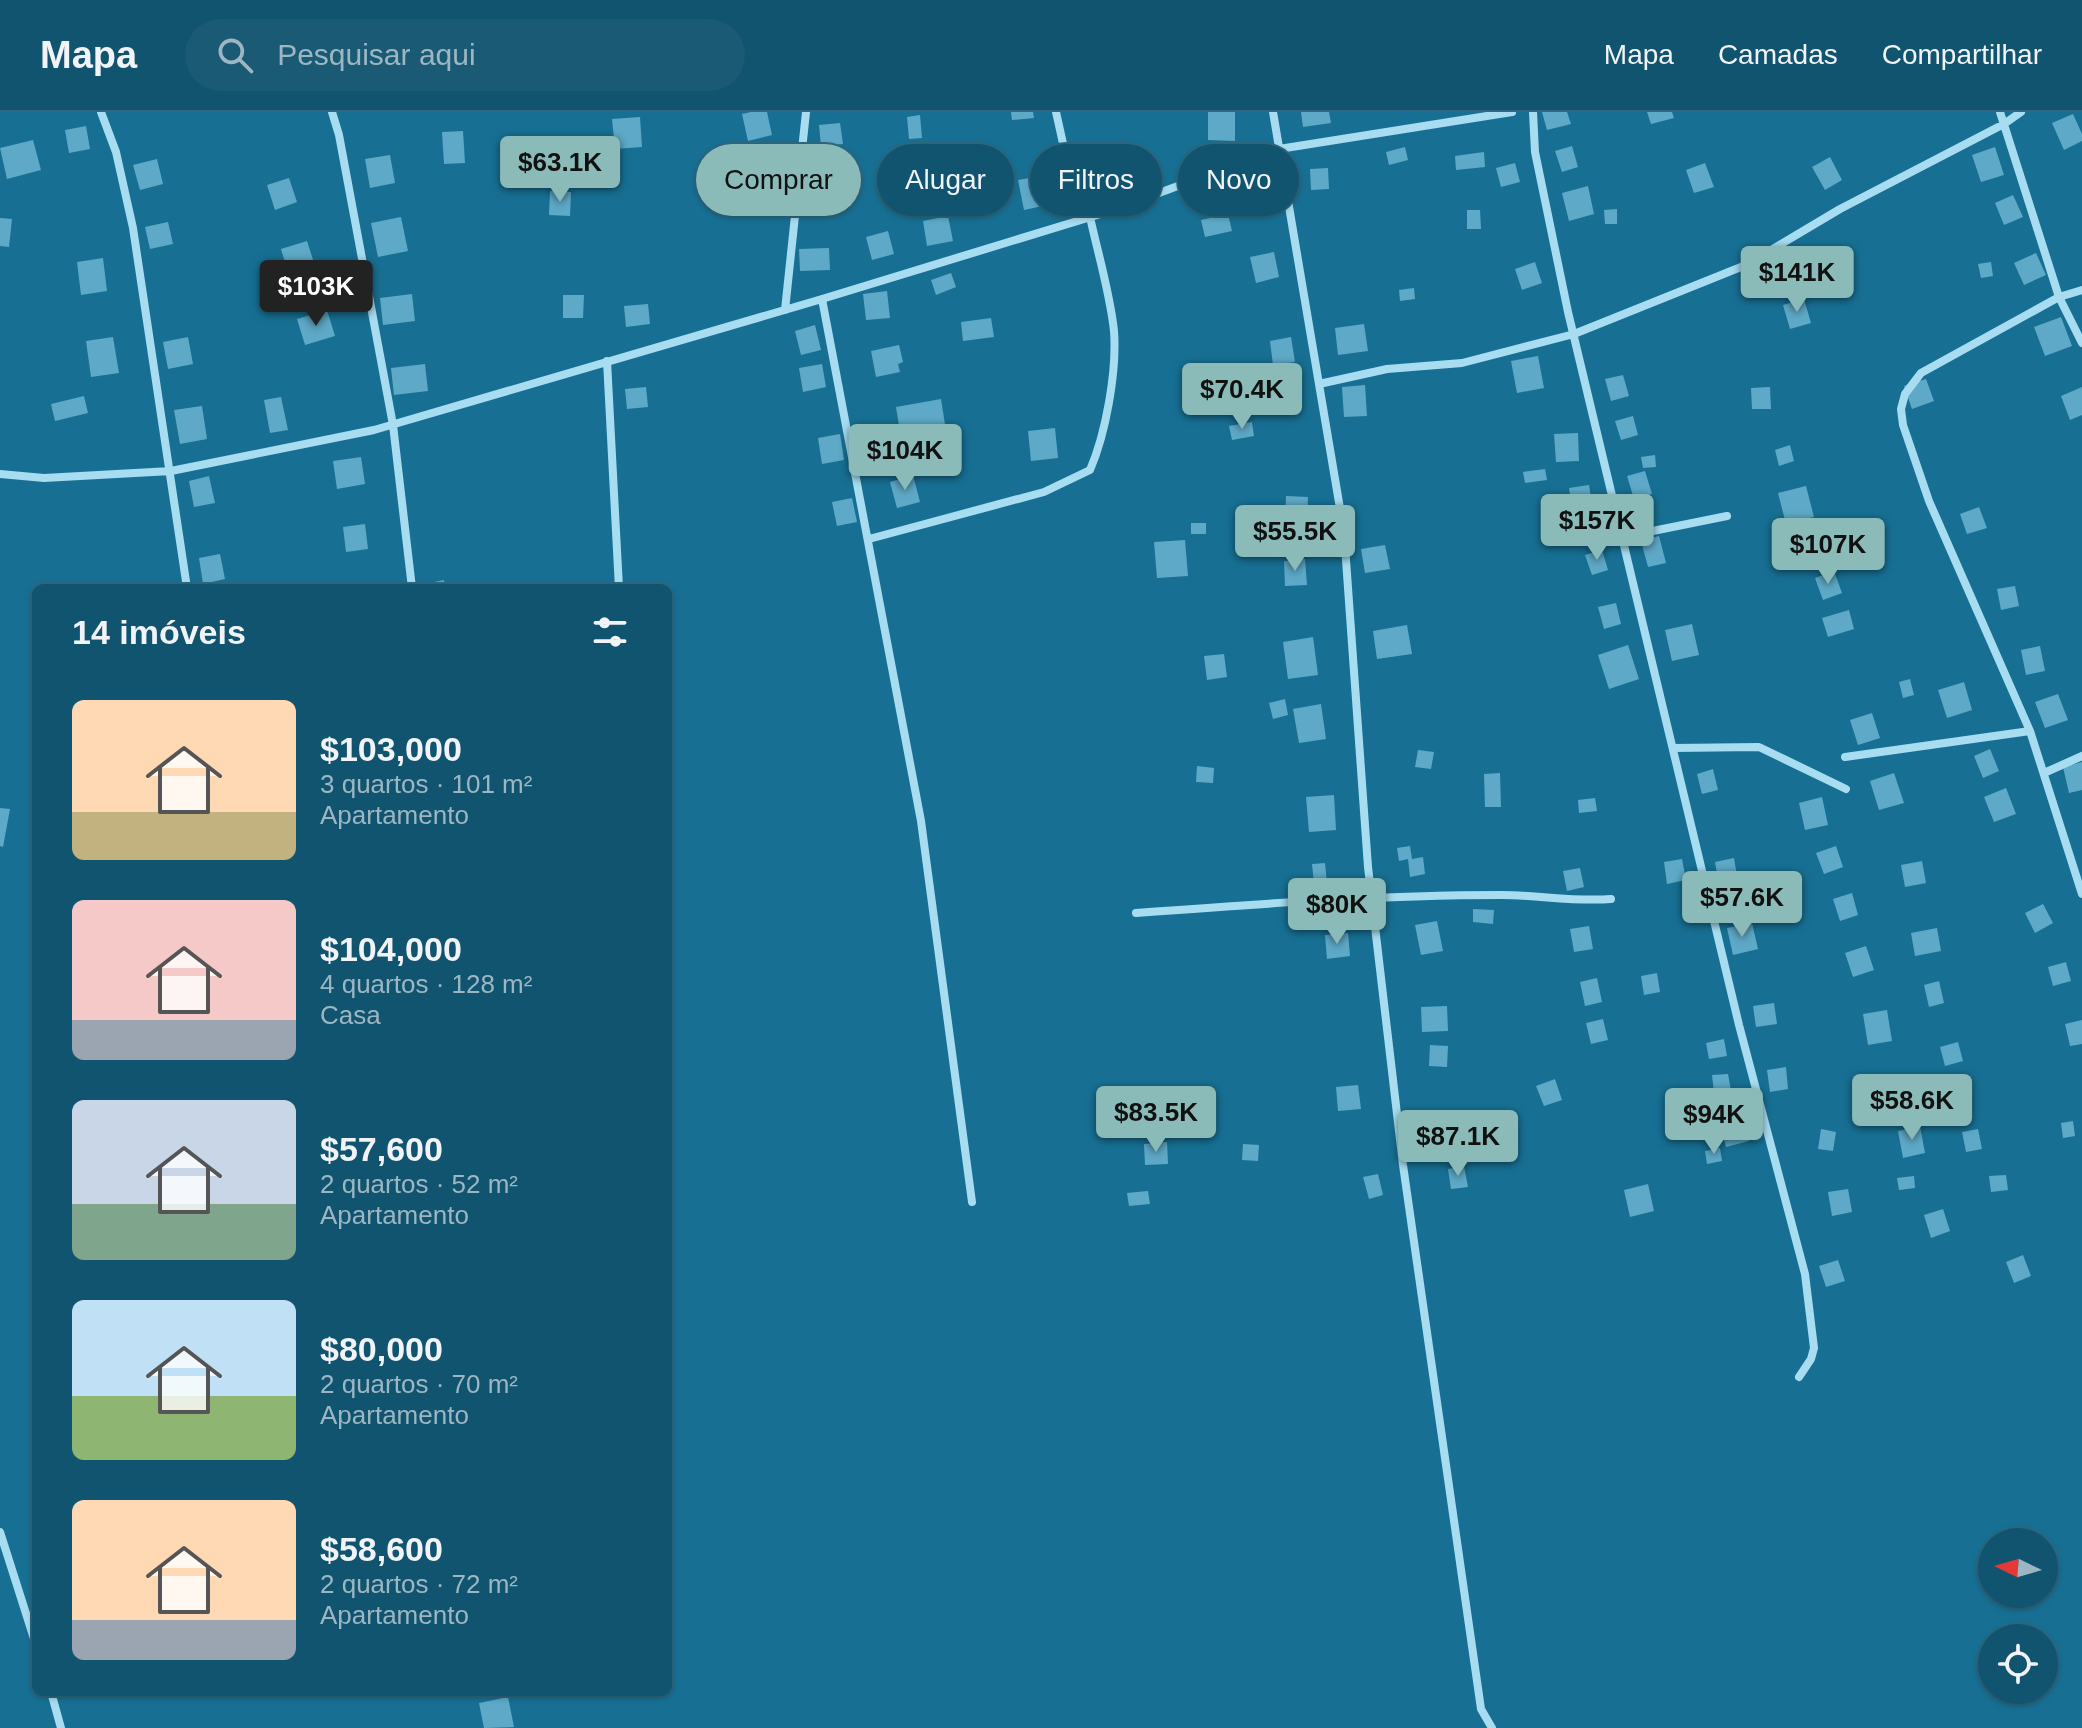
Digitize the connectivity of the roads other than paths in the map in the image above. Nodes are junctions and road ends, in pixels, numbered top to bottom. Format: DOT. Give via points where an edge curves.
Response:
graph roads {
  1 [pos="101,112"];
  2 [pos="332,112"];
  3 [pos="806,112"];
  4 [pos="1056,112"];
  5 [pos="1273,112"];
  6 [pos="1512,112"];
  7 [pos="1533,112"];
  8 [pos="2000,112"];
  9 [pos="2021,112"];
  10 [pos="2004,124"];
  11 [pos="1278,144"];
  12 [pos="1299,146"];
  13 [pos="1178,185"];
  14 [pos="1290,216"];
  15 [pos="1090,217"];
  16 [pos="1080,220"];
  17 [pos="2082,290"];
  18 [pos="2059,297"];
  19 [pos="822,299"];
  20 [pos="785,310"];
  21 [pos="1574,334"];
  22 [pos="2082,343"];
  23 [pos="607,361"];
  24 [pos="1319,384"];
  25 [pos="393,425"];
  26 [pos="171,471"];
  27 [pos="0,474"];
  28 [pos="1727,516"];
  29 [pos="1623,537"];
  30 [pos="869,539"];
  31 [pos="186,584"];
  32 [pos="412,584"];
  33 [pos="619,584"];
  34 [pos="2030,731"];
  35 [pos="1673,748"];
  36 [pos="2082,756"];
  37 [pos="1845,757"];
  38 [pos="2044,773"];
  39 [pos="1846,789"];
  40 [pos="2082,894"];
  41 [pos="1372,899"];
  42 [pos="1611,899"];
  43 [pos="1136,913"];
  44 [pos="972,1202"];
  45 [pos="1799,1377"];
  46 [pos="0,1532"];
  47 [pos="32,1632"];
  48 [pos="52,1696"];
  49 [pos="61,1728"];
  50 [pos="1492,1728"];
  1 -- 26 [label="street" via="133,228"];
  2 -- 25 [label="street"];
  3 -- 20 [label="street"];
  4 -- 16 [label="street"];
  5 -- 11 [label="street"];
  6 -- 12 [label="street"];
  7 -- 21 [label="street" via="1535,152"];
  8 -- 10 [label="street"];
  9 -- 10 [label="street"];
  10 -- 18 [label="street"];
  10 -- 21 [label="street" via="1840,209 1746,265"];
  13 -- 15 [label="street"];
  14 -- 24 [label="street"];
  15 -- 16 [label="street"];
  15 -- 30 [label="street" via="1114,332 1109,404 1090,470 1044,492"];
  16 -- 19 [label="street"];
  17 -- 18 [label="street"];
  18 -- 22 [label="street"];
  18 -- 34 [label="street" via="1921,373 1901,409 1929,501"];
  19 -- 20 [label="street"];
  19 -- 30 [label="street"];
  20 -- 23 [label="street"];
  21 -- 24 [label="street" via="1462,363 1387,369"];
  21 -- 29 [label="street"];
  23 -- 25 [label="street"];
  23 -- 33 [label="street"];
  24 -- 41 [label="street" via="1344,532"];
  25 -- 26 [label="street"];
  25 -- 32 [label="street"];
  26 -- 27 [label="street" via="44,478"];
  26 -- 31 [label="street"];
  28 -- 29 [label="street"];
  29 -- 35 [label="street"];
  30 -- 44 [label="street" via="921,821"];
  34 -- 37 [label="street"];
  34 -- 38 [label="street"];
  35 -- 39 [label="street" via="1759,747"];
  35 -- 45 [label="street" via="1805,1274 1814,1348"];
  36 -- 38 [label="street"];
  38 -- 40 [label="street"];
  41 -- 42 [label="street"];
  41 -- 43 [label="street"];
  41 -- 50 [label="street" via="1403,1165 1481,1709"];
  46 -- 47 [label="street"];
  48 -- 49 [label="street"];
}
